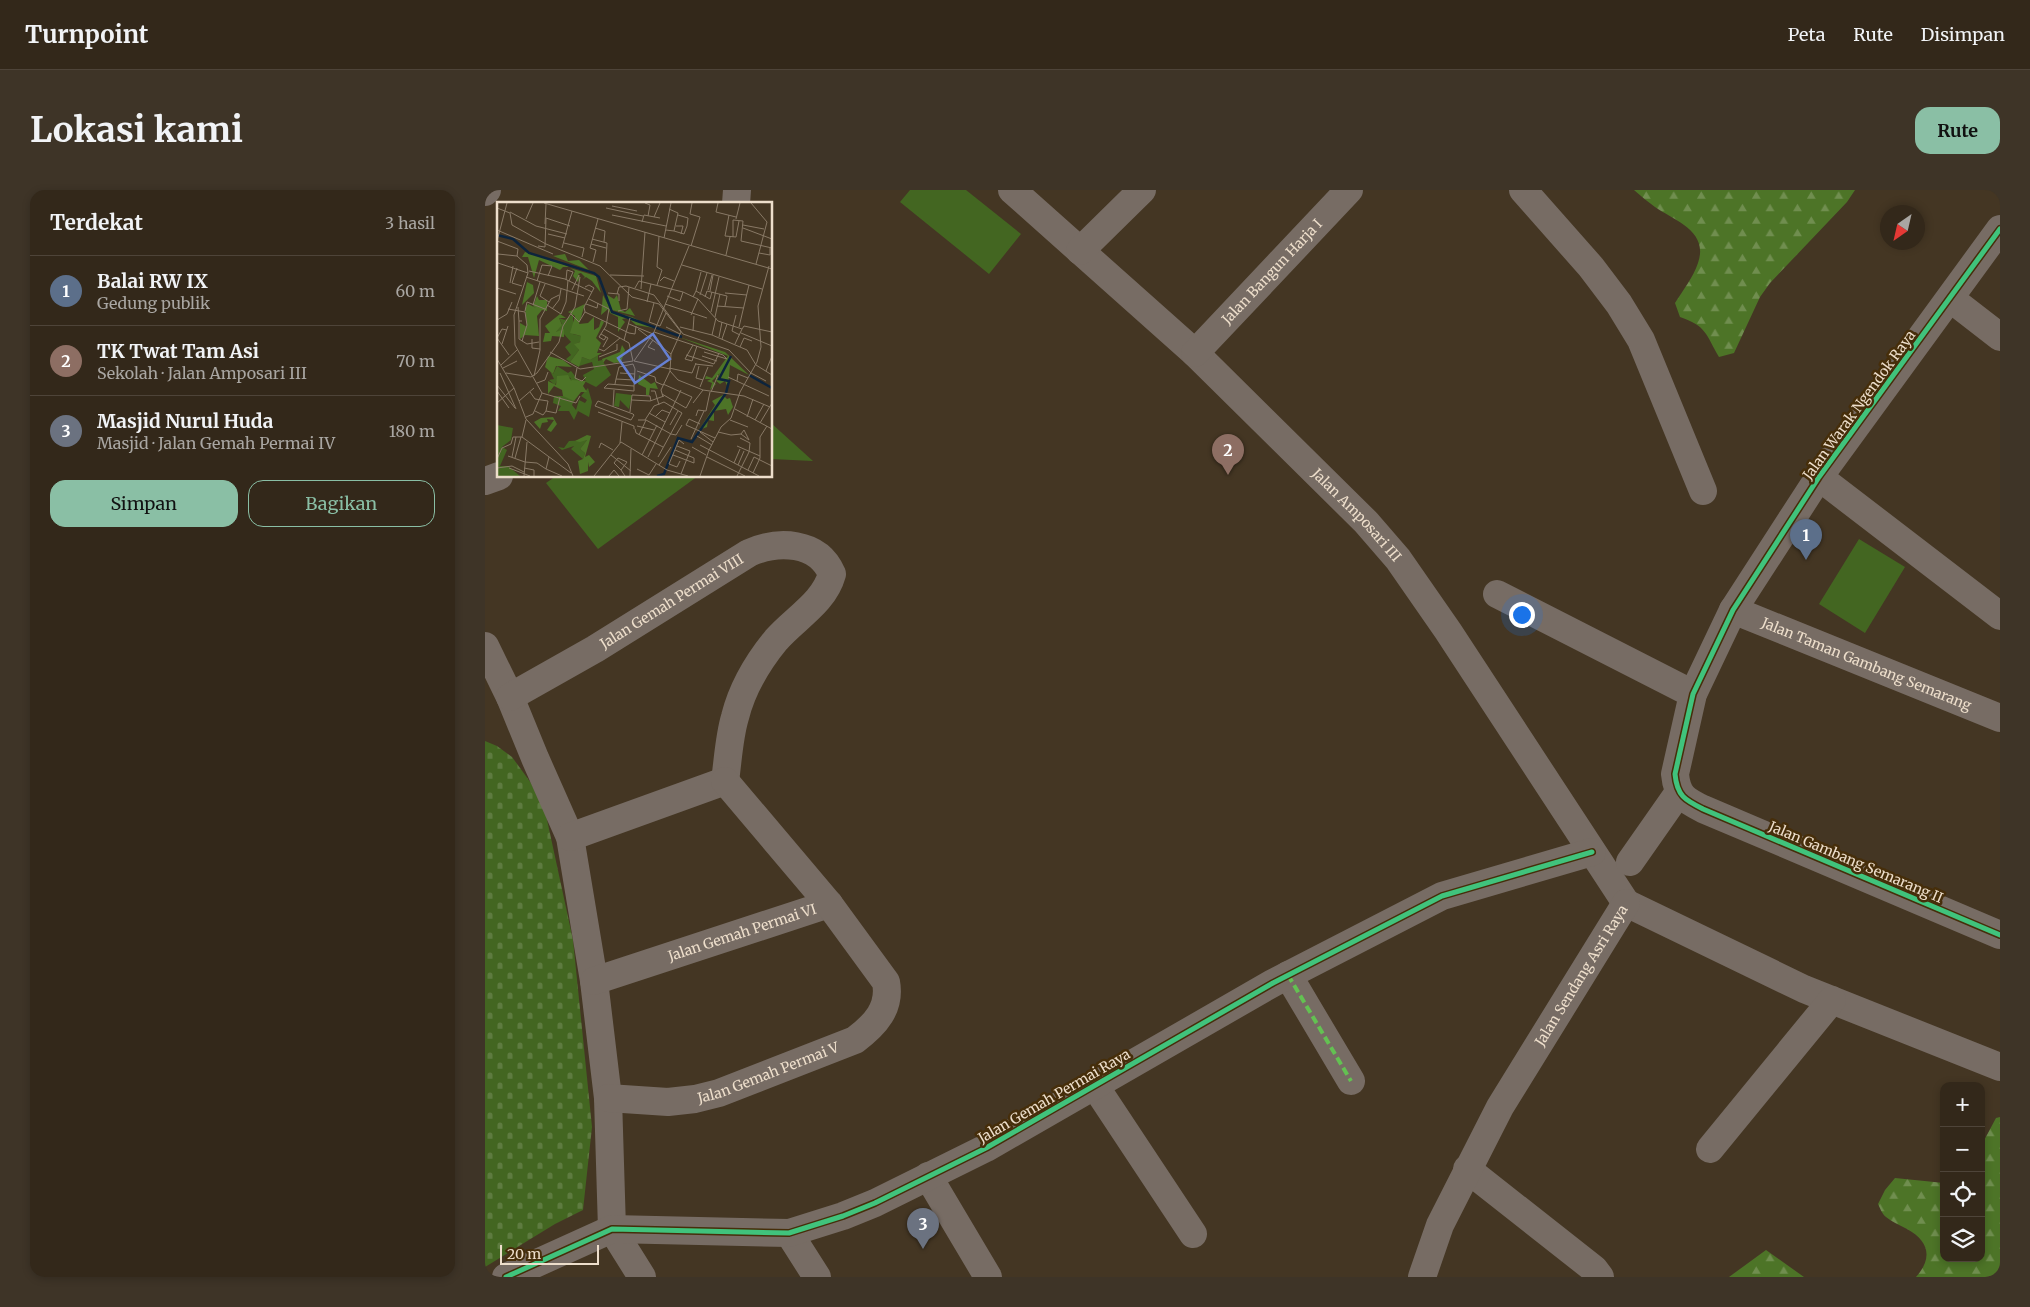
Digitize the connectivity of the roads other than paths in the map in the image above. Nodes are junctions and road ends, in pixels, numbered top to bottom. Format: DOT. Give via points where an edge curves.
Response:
graph roads {
  1 [pos="1012,190"];
  2 [pos="1141,190"];
  3 [pos="1349,190"];
  4 [pos="1523,190"];
  5 [pos="2000,229"];
  6 [pos="1080,251"];
  7 [pos="1951,299"];
  8 [pos="2000,336"];
  9 [pos="1195,353"];
  10 [pos="497,477"];
  11 [pos="1819,477"];
  12 [pos="485,481"];
  13 [pos="1703,491"];
  14 [pos="1497,594"];
  15 [pos="1733,610"];
  16 [pos="2000,616"];
  17 [pos="485,646"];
  18 [pos="1693,694"];
  19 [pos="510,697"];
  20 [pos="2000,718"];
  21 [pos="725,781"];
  22 [pos="1679,792"];
  23 [pos="570,837"];
  24 [pos="1593,852"];
  25 [pos="1630,862"];
  26 [pos="1626,903"];
  27 [pos="829,904"];
  28 [pos="2000,935"];
  29 [pos="1289,975"];
  30 [pos="594,981"];
  31 [pos="886,982"];
  32 [pos="1831,1000"];
  33 [pos="2000,1067"];
  34 [pos="1351,1081"];
  35 [pos="1095,1086"];
  36 [pos="608,1098"];
  37 [pos="1711,1149"];
  38 [pos="1467,1169"];
  39 [pos="928,1176"];
  40 [pos="612,1229"];
  41 [pos="789,1233"];
  42 [pos="1193,1234"];
  43 [pos="506,1277"];
  44 [pos="642,1277"];
  45 [pos="817,1277"];
  46 [pos="988,1277"];
  47 [pos="1422,1277"];
  48 [pos="1601,1277"];
  1 -- 6 [label="street, Jalan Amposari III"];
  2 -- 6 [label="street"];
  3 -- 9 [label="street, Jalan Bangun Harja I"];
  4 -- 13 [label="street" via="1591,267 1641,340"];
  5 -- 7 [label="street, Jalan Warak Ngendok Raya"];
  6 -- 9 [label="street, Jalan Amposari III"];
  7 -- 8 [label="street"];
  7 -- 11 [label="street, Jalan Warak Ngendok Raya"];
  9 -- 24 [label="street, Jalan Amposari III" via="1359,515 1398,559"];
  10 -- 12 [label="street"];
  11 -- 15 [label="street, Jalan Warak Ngendok Raya"];
  11 -- 16 [label="street"];
  14 -- 18 [label="street"];
  15 -- 18 [label="street, Jalan Warak Ngendok Raya"];
  15 -- 20 [label="street, Jalan Taman Gambang Semarang"];
  17 -- 19 [label="street"];
  18 -- 22 [label="street, Jalan Warak Ngendok Raya" via="1675,774"];
  19 -- 21 [label="street, Jalan Gemah Permai VIII" via="763,547 803,547 824,559 832,574 824,592 777,639 749,681 734,718"];
  19 -- 23 [label="street"];
  21 -- 23 [label="street"];
  21 -- 27 [label="street"];
  22 -- 25 [label="street"];
  22 -- 28 [label="street, Jalan Gambang Semarang II" via="1703,810"];
  23 -- 30 [label="street"];
  24 -- 26 [label="street, Jalan Amposari III"];
  24 -- 29 [label="street, Jalan Gemah Permai Raya" via="1443,896"];
  26 -- 32 [label="street, Jalan Sendang Asri Raya"];
  26 -- 38 [label="street, Jalan Sendang Asri Raya" via="1500,1107"];
  27 -- 30 [label="street, Jalan Gemah Permai VI"];
  27 -- 31 [label="street, Jalan Gemah Permai VI"];
  29 -- 34 [label="street"];
  29 -- 35 [label="street, Jalan Gemah Permai Raya"];
  30 -- 36 [label="street"];
  31 -- 36 [label="street, Jalan Gemah Permai V" via="888,992 881,1015 855,1040 733,1088 695,1099 668,1102"];
  32 -- 33 [label="street, Jalan Sendang Asri Raya"];
  32 -- 37 [label="street"];
  35 -- 39 [label="street, Jalan Gemah Permai Raya" via="986,1148"];
  35 -- 42 [label="street"];
  36 -- 40 [label="street"];
  38 -- 47 [label="street, Jalan Sendang Asri Raya" via="1440,1225"];
  38 -- 48 [label="street"];
  39 -- 41 [label="street, Jalan Gemah Permai Raya" via="843,1216"];
  39 -- 46 [label="street"];
  40 -- 41 [label="street, Jalan Gemah Permai Raya"];
  40 -- 43 [label="street, Jalan Gemah Permai Raya"];
  40 -- 44 [label="street"];
  41 -- 45 [label="street"];
}
